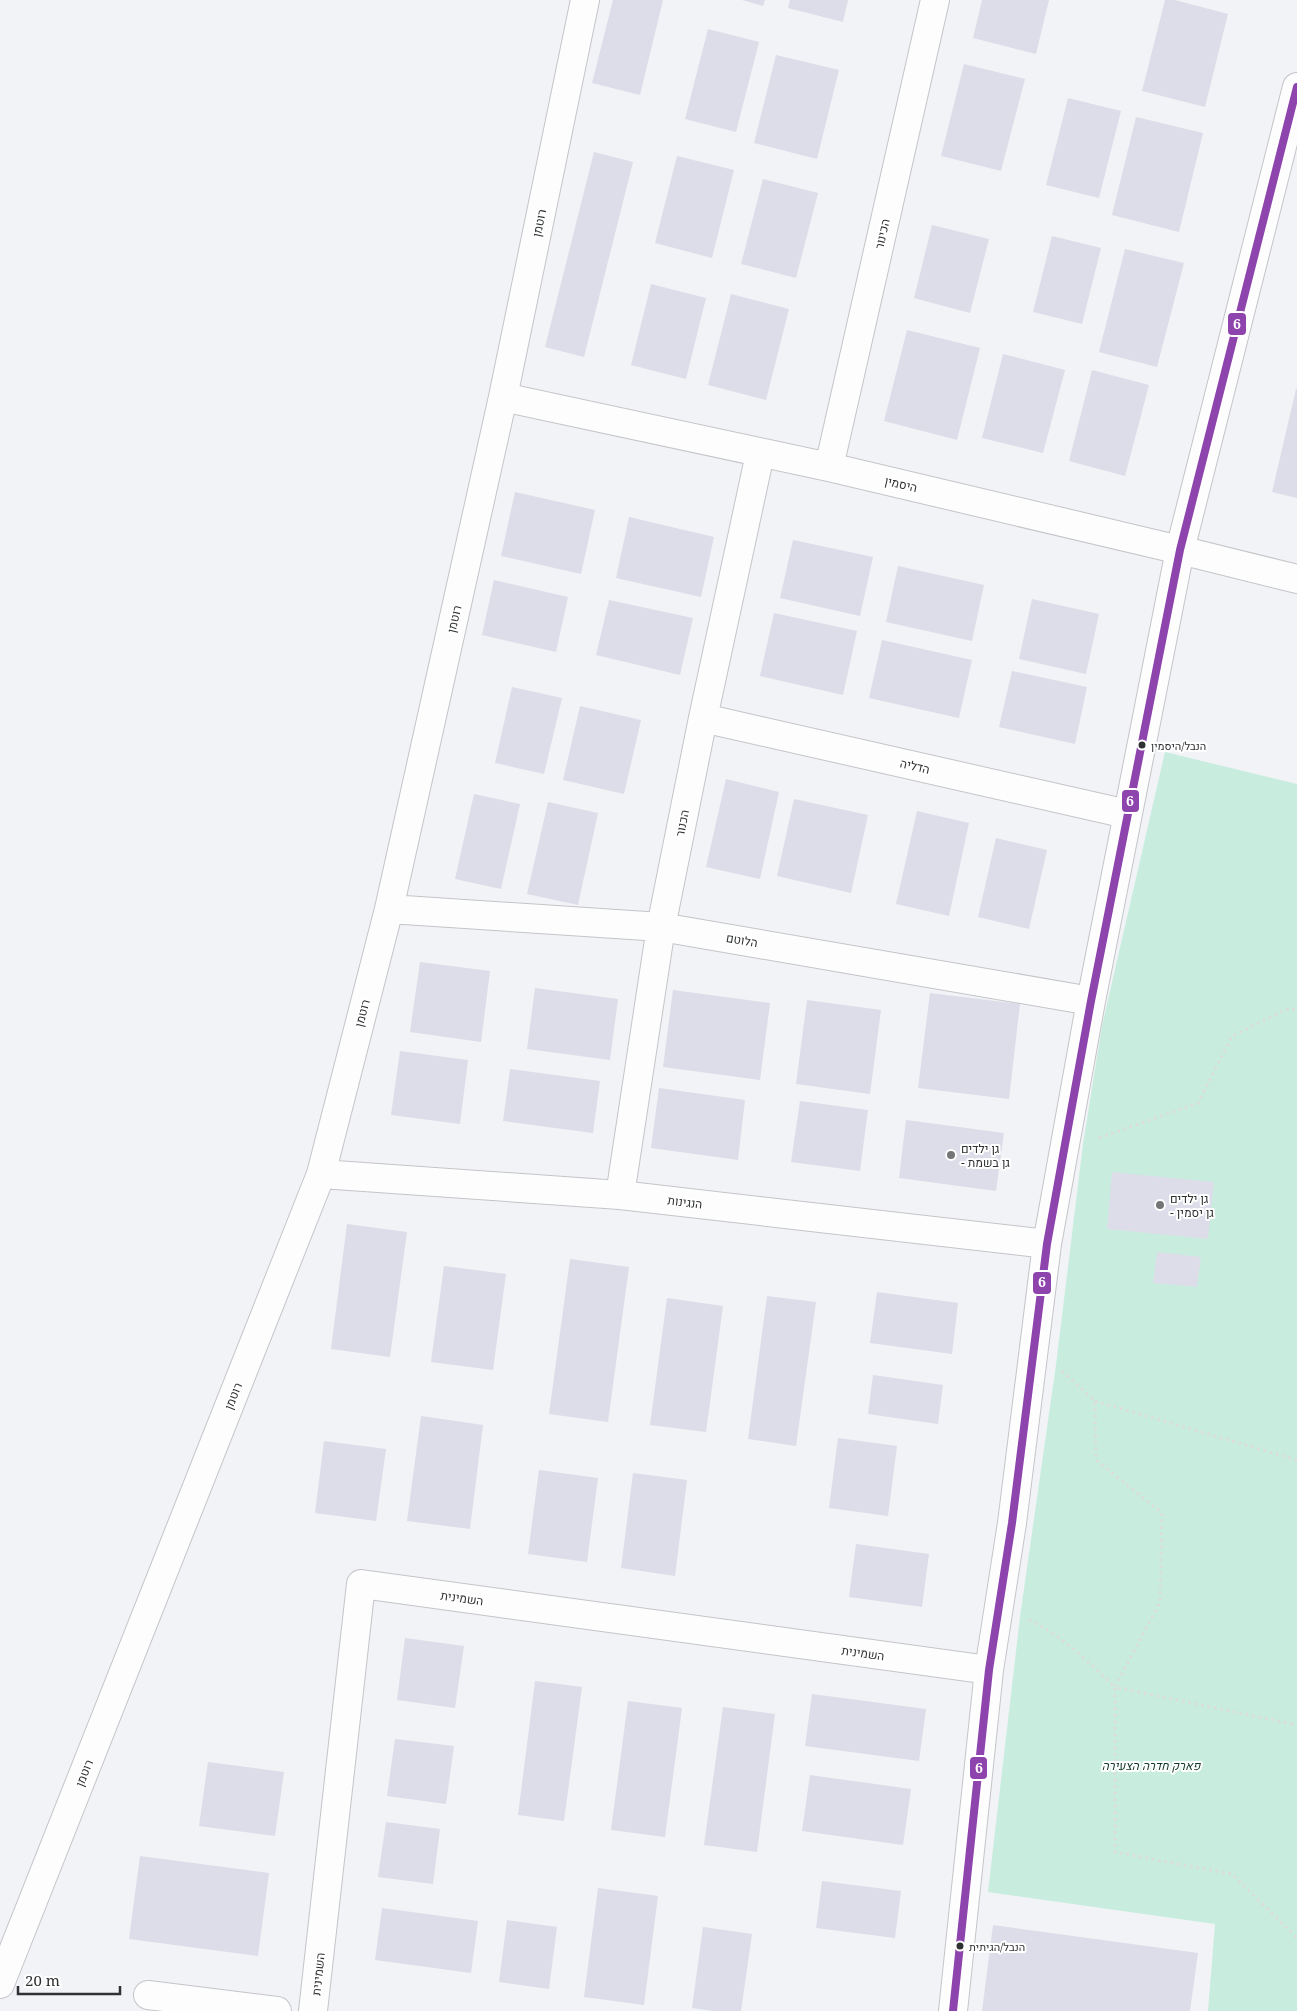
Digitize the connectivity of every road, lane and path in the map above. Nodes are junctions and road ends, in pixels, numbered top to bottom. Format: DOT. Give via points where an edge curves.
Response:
graph roads {
  1 [pos="585,0"];
  2 [pos="935,0"];
  3 [pos="1297,87"];
  4 [pos="503,397"];
  5 [pos="760,454"];
  6 [pos="829,467"];
  7 [pos="1180,550"];
  8 [pos="1297,579"];
  9 [pos="703,718"];
  10 [pos="1127,814"];
  11 [pos="389,909"];
  12 [pos="662,926"];
  13 [pos="1091,1001"];
  14 [pos="1297,1010"];
  15 [pos="1064,1150"];
  16 [pos="321,1174"];
  17 [pos="620,1195"];
  18 [pos="1047,1244"];
  19 [pos="1034,1346"];
  20 [pos="1095,1401"];
  21 [pos="1297,1460"];
  22 [pos="998,1610"];
  23 [pos="989,1670"];
  24 [pos="1115,1687"];
  25 [pos="1297,1725"];
  26 [pos="1297,1938"];
  27 [pos="0,1984"];
  28 [pos="148,1995"];
  29 [pos="277,2011"];
  30 [pos="314,2011"];
  31 [pos="953,2011"];
  1 -- 4 [label="street, רוטמן"];
  2 -- 6 [label="street, הכינור"];
  3 -- 7 [label="street"];
  4 -- 5 [label="street, היסמין"];
  4 -- 11 [label="street, רוטמן"];
  5 -- 6 [label="street, היסמין"];
  5 -- 9 [label="street, הכנור"];
  6 -- 7 [label="street, היסמין"];
  7 -- 8 [label="street, היסמין"];
  7 -- 10 [label="street"];
  9 -- 10 [label="street, הדליה"];
  9 -- 12 [label="street, הכנור"];
  10 -- 13 [label="street"];
  11 -- 12 [label="street, הלוטם"];
  11 -- 16 [label="street, רוטמן"];
  12 -- 13 [label="street, הלוטם"];
  12 -- 17 [label="street, הכנור"];
  13 -- 15 [label="street"];
  14 -- 15 [label="path" via="1287,1009 1232,1036 1198,1103"];
  15 -- 18 [label="street"];
  16 -- 17 [label="street, הנגינות"];
  16 -- 27 [label="street, רוטמן"];
  17 -- 18 [label="street, הנגינות"];
  18 -- 19 [label="street"];
  19 -- 20 [label="path"];
  19 -- 22 [label="street"];
  20 -- 21 [label="path"];
  20 -- 24 [label="path" via="1096,1460 1162,1513 1160,1602"];
  22 -- 23 [label="street"];
  22 -- 24 [label="path" via="1048,1628"];
  23 -- 30 [label="street, השמינית" via="361,1584"];
  23 -- 31 [label="street"];
  24 -- 25 [label="path"];
  24 -- 26 [label="path" via="1115,1852 1232,1874"];
  28 -- 29 [label="street"];
}
